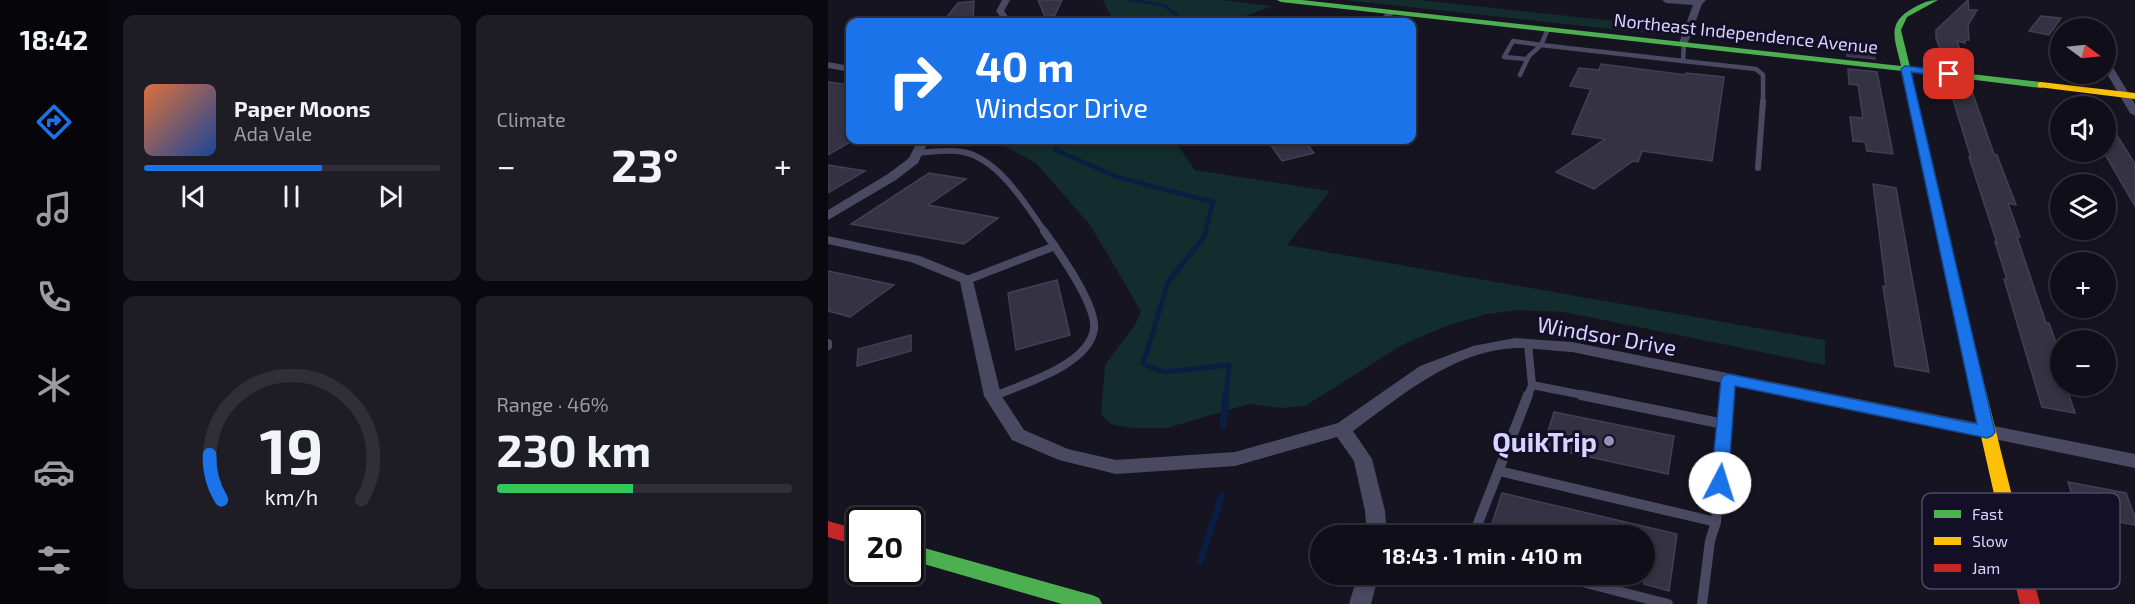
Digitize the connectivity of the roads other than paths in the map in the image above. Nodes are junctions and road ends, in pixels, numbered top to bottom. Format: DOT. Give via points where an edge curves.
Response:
graph roads {
  1 [pos="1006,0"];
  2 [pos="1281,0"];
  3 [pos="1666,0"];
  4 [pos="1934,0"];
  5 [pos="1700,2"];
  6 [pos="1392,12"];
  7 [pos="1005,18"];
  8 [pos="1385,18"];
  9 [pos="1548,29"];
  10 [pos="1684,43"];
  11 [pos="1541,45"];
  12 [pos="1527,59"];
  13 [pos="1683,61"];
  14 [pos="828,65"];
  15 [pos="846,68"];
  16 [pos="1905,69"];
  17 [pos="1520,75"];
  18 [pos="2116,77"];
  19 [pos="2129,95"];
  20 [pos="2135,113"];
  21 [pos="921,144"];
  22 [pos="917,153"];
  23 [pos="1758,168"];
  24 [pos="828,216"];
  25 [pos="828,240"];
  26 [pos="1055,246"];
  27 [pos="967,280"];
  28 [pos="1528,344"];
  29 [pos="1728,380"];
  30 [pos="1532,385"];
  31 [pos="993,396"];
  32 [pos="1724,424"];
  33 [pos="1341,429"];
  34 [pos="1987,432"];
  35 [pos="2135,461"];
  36 [pos="1499,471"];
  37 [pos="2002,493"];
  38 [pos="1716,522"];
  39 [pos="1376,525"];
  40 [pos="1477,525"];
  41 [pos="828,529"];
  42 [pos="846,534"];
  43 [pos="924,556"];
  44 [pos="1366,585"];
  45 [pos="1594,585"];
  46 [pos="2026,589"];
  47 [pos="1092,604"];
  48 [pos="1360,604"];
  49 [pos="1668,604"];
  50 [pos="1702,604"];
  51 [pos="2030,604"];
  1 -- 7 [label="street" via="1000,11"];
  2 -- 6 [label="street, Northeast Independence Avenue"];
  3 -- 5 [label="street"];
  4 -- 16 [label="street" via="1904,16 1897,30"];
  5 -- 10 [label="street"];
  6 -- 8 [label="street"];
  6 -- 9 [label="street, Northeast Independence Avenue"];
  9 -- 10 [label="street, Northeast Independence Avenue"];
  9 -- 11 [label="lane"];
  10 -- 13 [label="lane"];
  10 -- 16 [label="street, Northeast Independence Avenue"];
  11 -- 12 [label="lane"];
  11 -- 12 [label="lane" via="1513,41 1504,57"];
  11 -- 13 [label="lane"];
  12 -- 17 [label="lane"];
  13 -- 23 [label="lane" via="1756,69 1763,75"];
  14 -- 15 [label="street"];
  16 -- 19 [label="street, Northeast Independence Avenue"];
  16 -- 34 [label="street"];
  18 -- 19 [label="street"];
  19 -- 20 [label="street"];
  21 -- 22 [label="street"];
  22 -- 24 [label="street" via="892,177"];
  22 -- 26 [label="lane" via="968,153 996,171"];
  25 -- 27 [label="street" via="915,259"];
  26 -- 27 [label="lane"];
  26 -- 31 [label="lane" via="1089,307 1094,327 1087,346 1072,361"];
  27 -- 31 [label="street, Windsor Drive"];
  28 -- 29 [label="street, Windsor Drive" via="1572,347"];
  28 -- 30 [label="lane"];
  28 -- 33 [label="street, Windsor Drive" via="1479,350 1426,370"];
  29 -- 32 [label="lane"];
  29 -- 34 [label="street, Windsor Drive"];
  30 -- 32 [label="lane"];
  30 -- 36 [label="lane"];
  31 -- 33 [label="street, Windsor Drive" via="1018,435 1065,455 1116,467 1234,459"];
  32 -- 38 [label="lane"];
  33 -- 39 [label="street" via="1363,459"];
  34 -- 35 [label="street, Windsor Drive"];
  34 -- 37 [label="street"];
  36 -- 38 [label="lane"];
  36 -- 40 [label="lane"];
  38 -- 50 [label="lane"];
  41 -- 42 [label="street"];
  43 -- 47 [label="street"];
  44 -- 48 [label="street"];
  45 -- 49 [label="lane"];
  46 -- 51 [label="street"];
}
